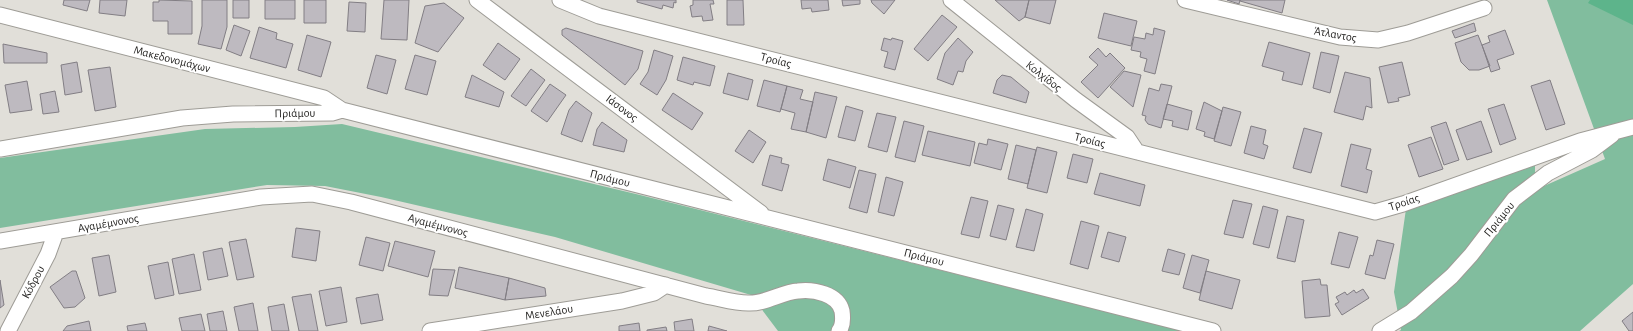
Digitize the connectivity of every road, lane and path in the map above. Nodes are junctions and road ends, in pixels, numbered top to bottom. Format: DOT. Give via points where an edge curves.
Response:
graph roads {
  1 [pos="477,0"];
  2 [pos="560,0"];
  3 [pos="950,0"];
  4 [pos="1185,0"];
  5 [pos="1484,8"];
  6 [pos="0,15"];
  7 [pos="342,110"];
  8 [pos="1633,127"];
  9 [pos="1617,131"];
  10 [pos="0,149"];
  11 [pos="1137,152"];
  12 [pos="767,217"];
  13 [pos="56,232"];
  14 [pos="0,241"];
  15 [pos="666,285"];
  16 [pos="8,331"];
  17 [pos="430,331"];
  18 [pos="839,331"];
  19 [pos="1213,331"];
  20 [pos="1380,331"];
  1 -- 12 [label="street, Ιάσονος"];
  2 -- 11 [label="street, Τροίας" via="599,16"];
  3 -- 11 [label="street, Κολχίδος" via="1127,138"];
  4 -- 5 [label="street, Άτλαντος" via="1340,37 1378,40"];
  6 -- 7 [label="street, Μακεδονομάχων" via="324,98"];
  7 -- 10 [label="street, Πριάμου" via="332,113 233,114 182,118"];
  7 -- 12 [label="street, Πριάμου"];
  8 -- 9 [label="street, Πριάμου"];
  9 -- 11 [label="street, Τροίας" via="1580,140 1375,212"];
  9 -- 20 [label="street, Πριάμου" via="1592,150 1548,173 1514,199 1452,276 1411,312"];
  12 -- 19 [label="street, Πριάμου"];
  13 -- 14 [label="street, Αγαμέμνονος"];
  13 -- 15 [label="street, Αγαμέμνονος" via="261,197 312,194"];
  13 -- 16 [label="street, Κόδρου" via="48,254"];
  15 -- 17 [label="street, Μενελάου" via="654,292 622,301"];
  15 -- 18 [label="street, Αγαμέμνονος" via="749,304 798,291 815,291 831,296 841,307 843,318"];
}
